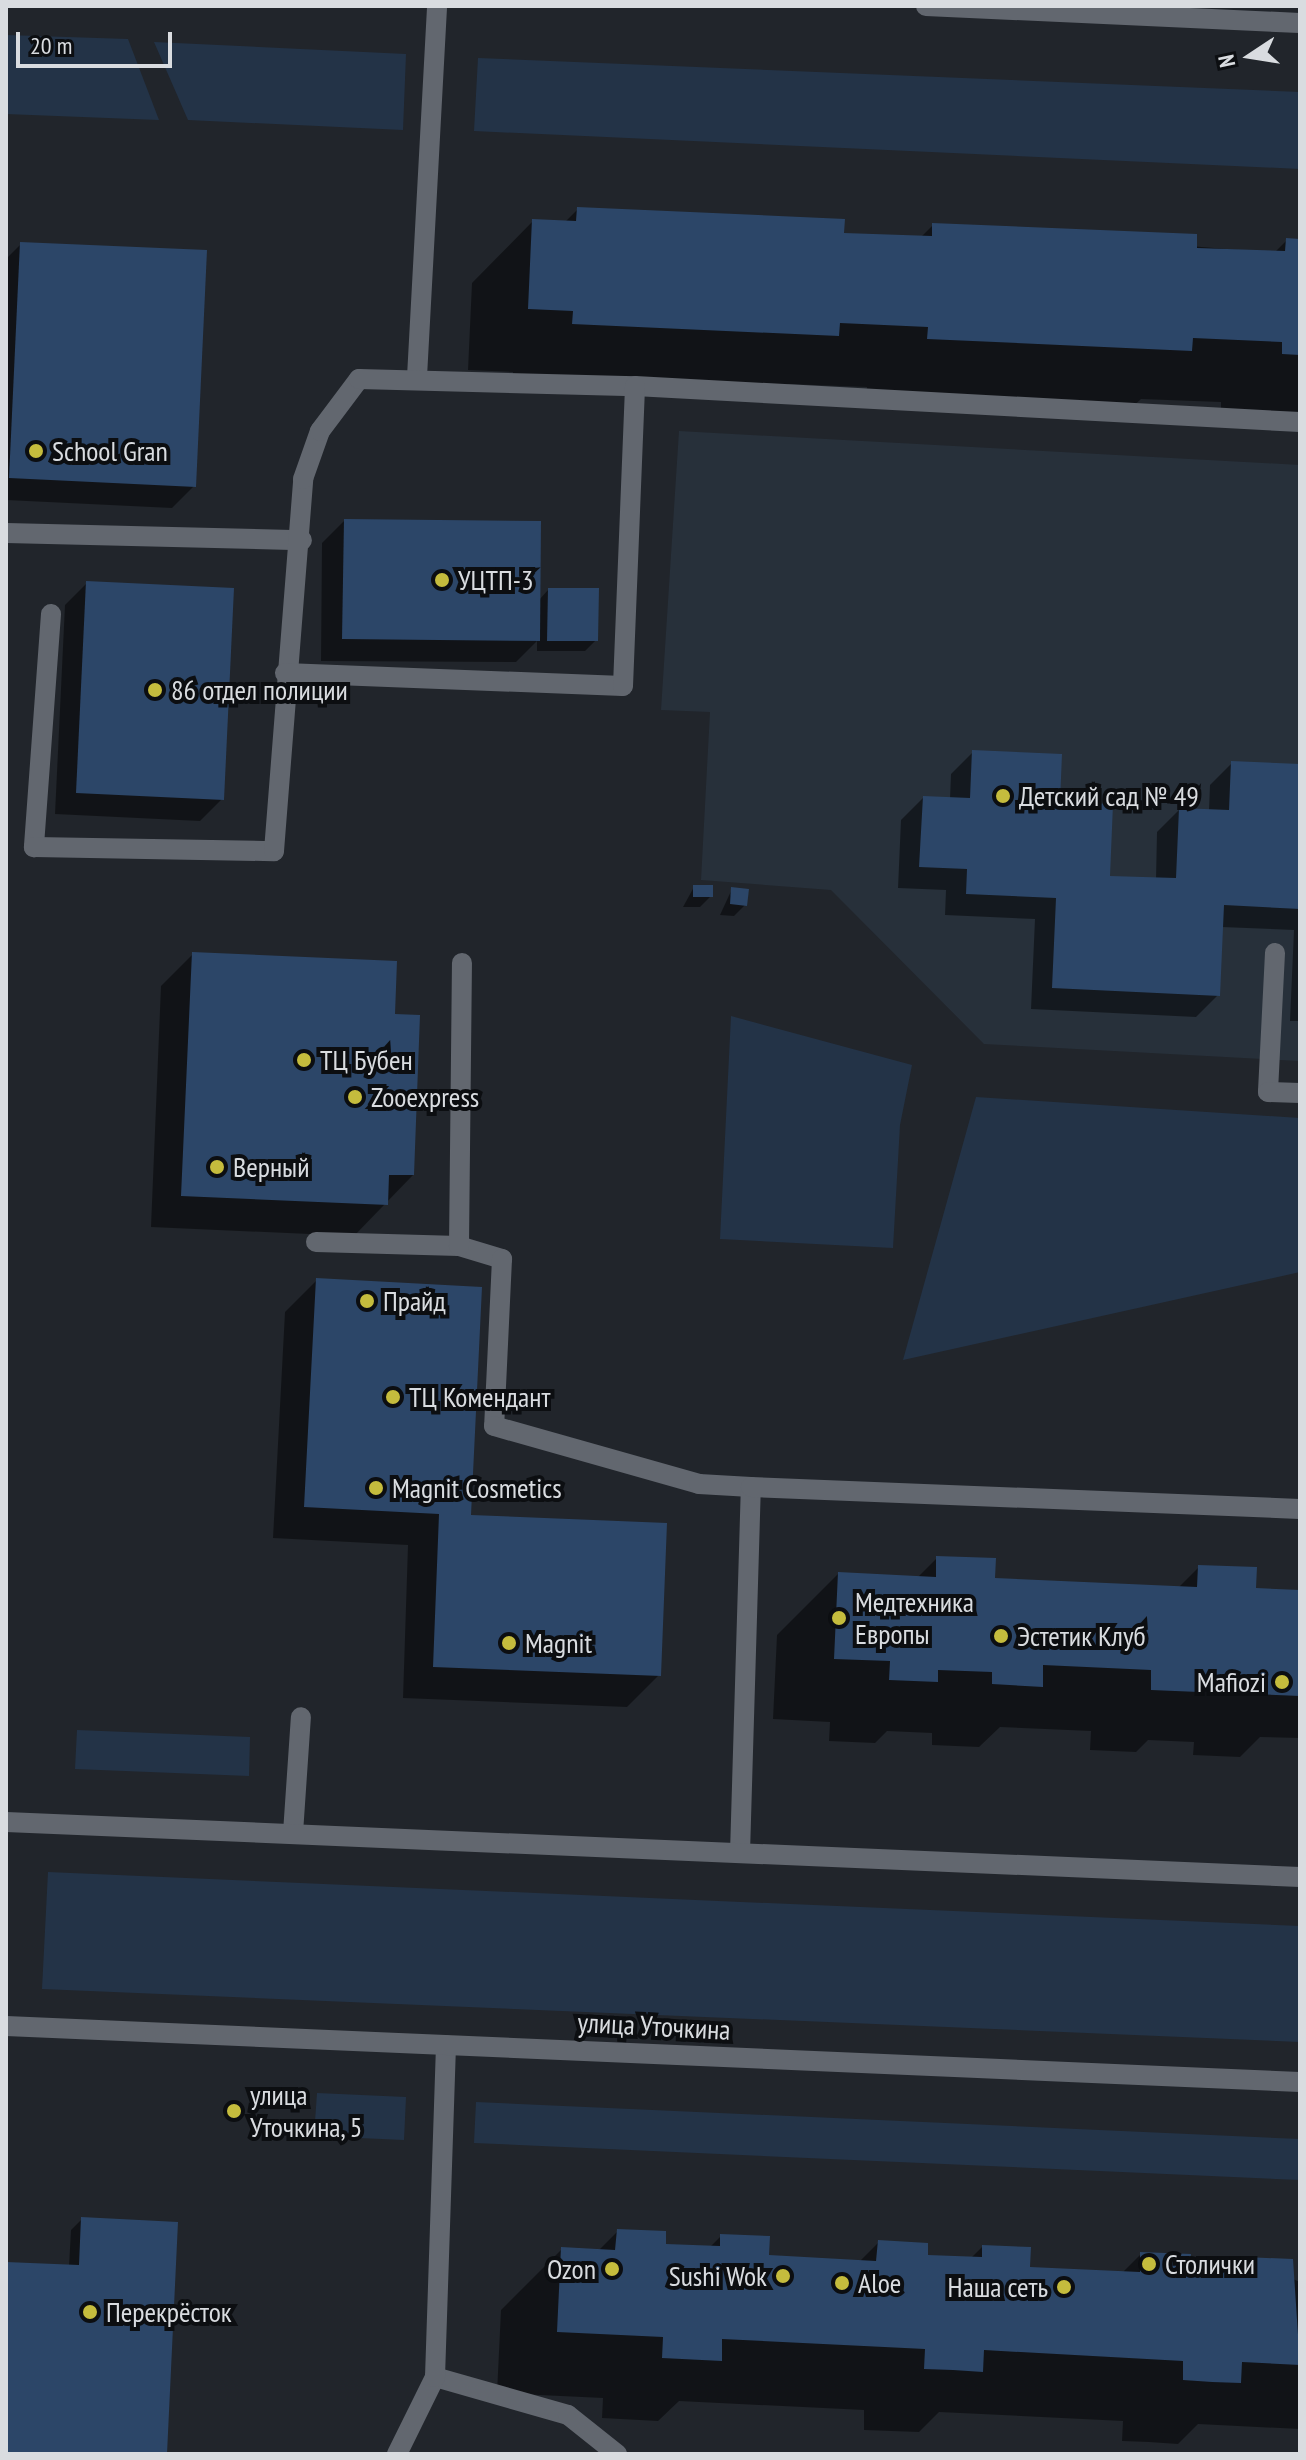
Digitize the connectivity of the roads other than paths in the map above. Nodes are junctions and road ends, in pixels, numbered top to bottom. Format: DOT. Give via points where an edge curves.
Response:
graph roads {
  1 [pos="437,6"];
  2 [pos="926,6"];
  3 [pos="1300,23"];
  4 [pos="417,377"];
  5 [pos="635,386"];
  6 [pos="1300,422"];
  7 [pos="6,533"];
  8 [pos="302,540"];
  9 [pos="51,614"];
  10 [pos="285,673"];
  11 [pos="1275,953"];
  12 [pos="462,963"];
  13 [pos="1300,1093"];
  14 [pos="316,1242"];
  15 [pos="459,1246"];
  16 [pos="751,1487"];
  17 [pos="1300,1509"];
  18 [pos="301,1717"];
  19 [pos="6,1822"];
  20 [pos="293,1833"];
  21 [pos="740,1853"];
  22 [pos="1300,1877"];
  23 [pos="6,2026"];
  24 [pos="446,2045"];
  25 [pos="1300,2082"];
  26 [pos="435,2377"];
  27 [pos="397,2454"];
  28 [pos="617,2454"];
  1 -- 4 [label="street"];
  2 -- 3 [label="street"];
  4 -- 5 [label="street"];
  4 -- 8 [label="street" via="359,379 320,431 303,479"];
  5 -- 6 [label="street"];
  5 -- 10 [label="street" via="623,686"];
  7 -- 8 [label="street"];
  8 -- 10 [label="street"];
  9 -- 10 [label="street" via="34,847 274,851"];
  11 -- 13 [label="street" via="1268,1092"];
  12 -- 15 [label="street"];
  14 -- 15 [label="street"];
  15 -- 16 [label="street" via="502,1259 494,1426 699,1484"];
  16 -- 17 [label="street"];
  16 -- 21 [label="street"];
  18 -- 20 [label="street"];
  19 -- 20 [label="street"];
  20 -- 21 [label="street"];
  21 -- 22 [label="street"];
  23 -- 24 [label="street, улица Уточкина"];
  24 -- 25 [label="street, улица Уточкина"];
  24 -- 26 [label="street"];
  26 -- 27 [label="street"];
  26 -- 28 [label="street" via="568,2415"];
}
